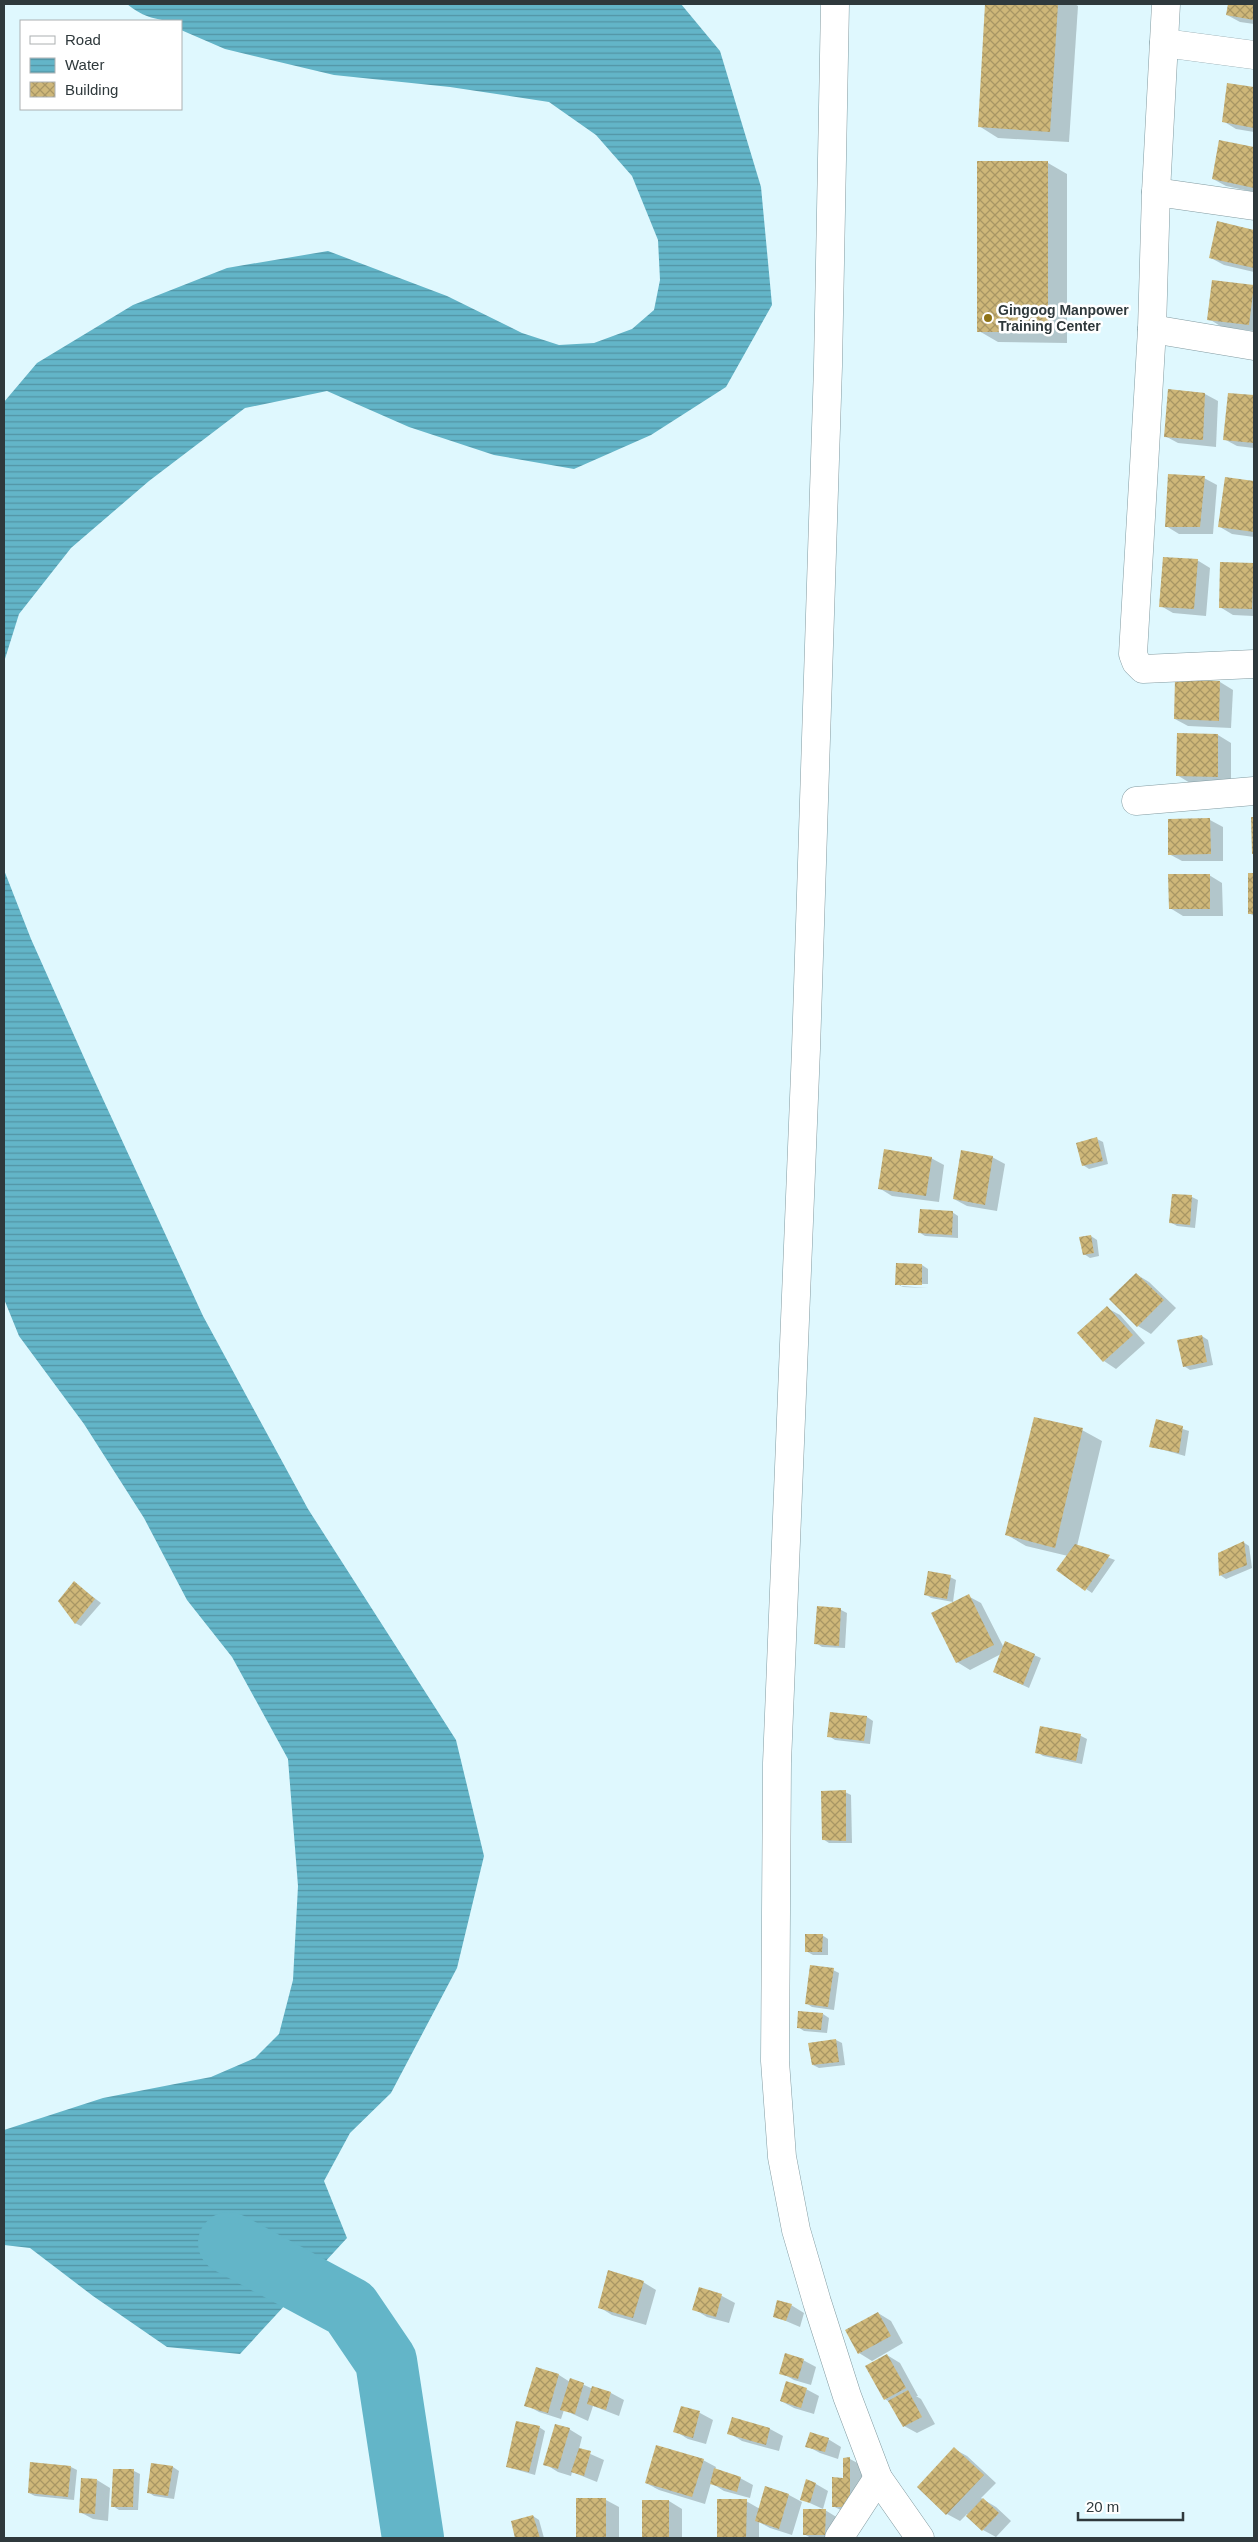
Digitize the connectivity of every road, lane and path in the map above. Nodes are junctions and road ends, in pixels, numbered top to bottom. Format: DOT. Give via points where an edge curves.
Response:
graph roads {
  1 [pos="835,4"];
  2 [pos="1166,4"];
  3 [pos="1164,43"];
  4 [pos="1254,55"];
  5 [pos="1156,192"];
  6 [pos="1254,206"];
  7 [pos="1152,329"];
  8 [pos="1254,346"];
  9 [pos="1254,664"];
  10 [pos="1254,791"];
  11 [pos="1136,801"];
  12 [pos="878,2478"];
  13 [pos="839,2538"];
  14 [pos="920,2538"];
  1 -- 12 [label="street" via="828,376 777,1763 775,2062 782,2157 796,2230 847,2396"];
  2 -- 3 [label="street"];
  3 -- 4 [label="street"];
  3 -- 5 [label="street"];
  5 -- 6 [label="street"];
  5 -- 7 [label="street"];
  7 -- 8 [label="street"];
  7 -- 9 [label="street" via="1133,654 1143,669"];
  10 -- 11 [label="street"];
  12 -- 13 [label="street"];
  12 -- 14 [label="street"];
}
